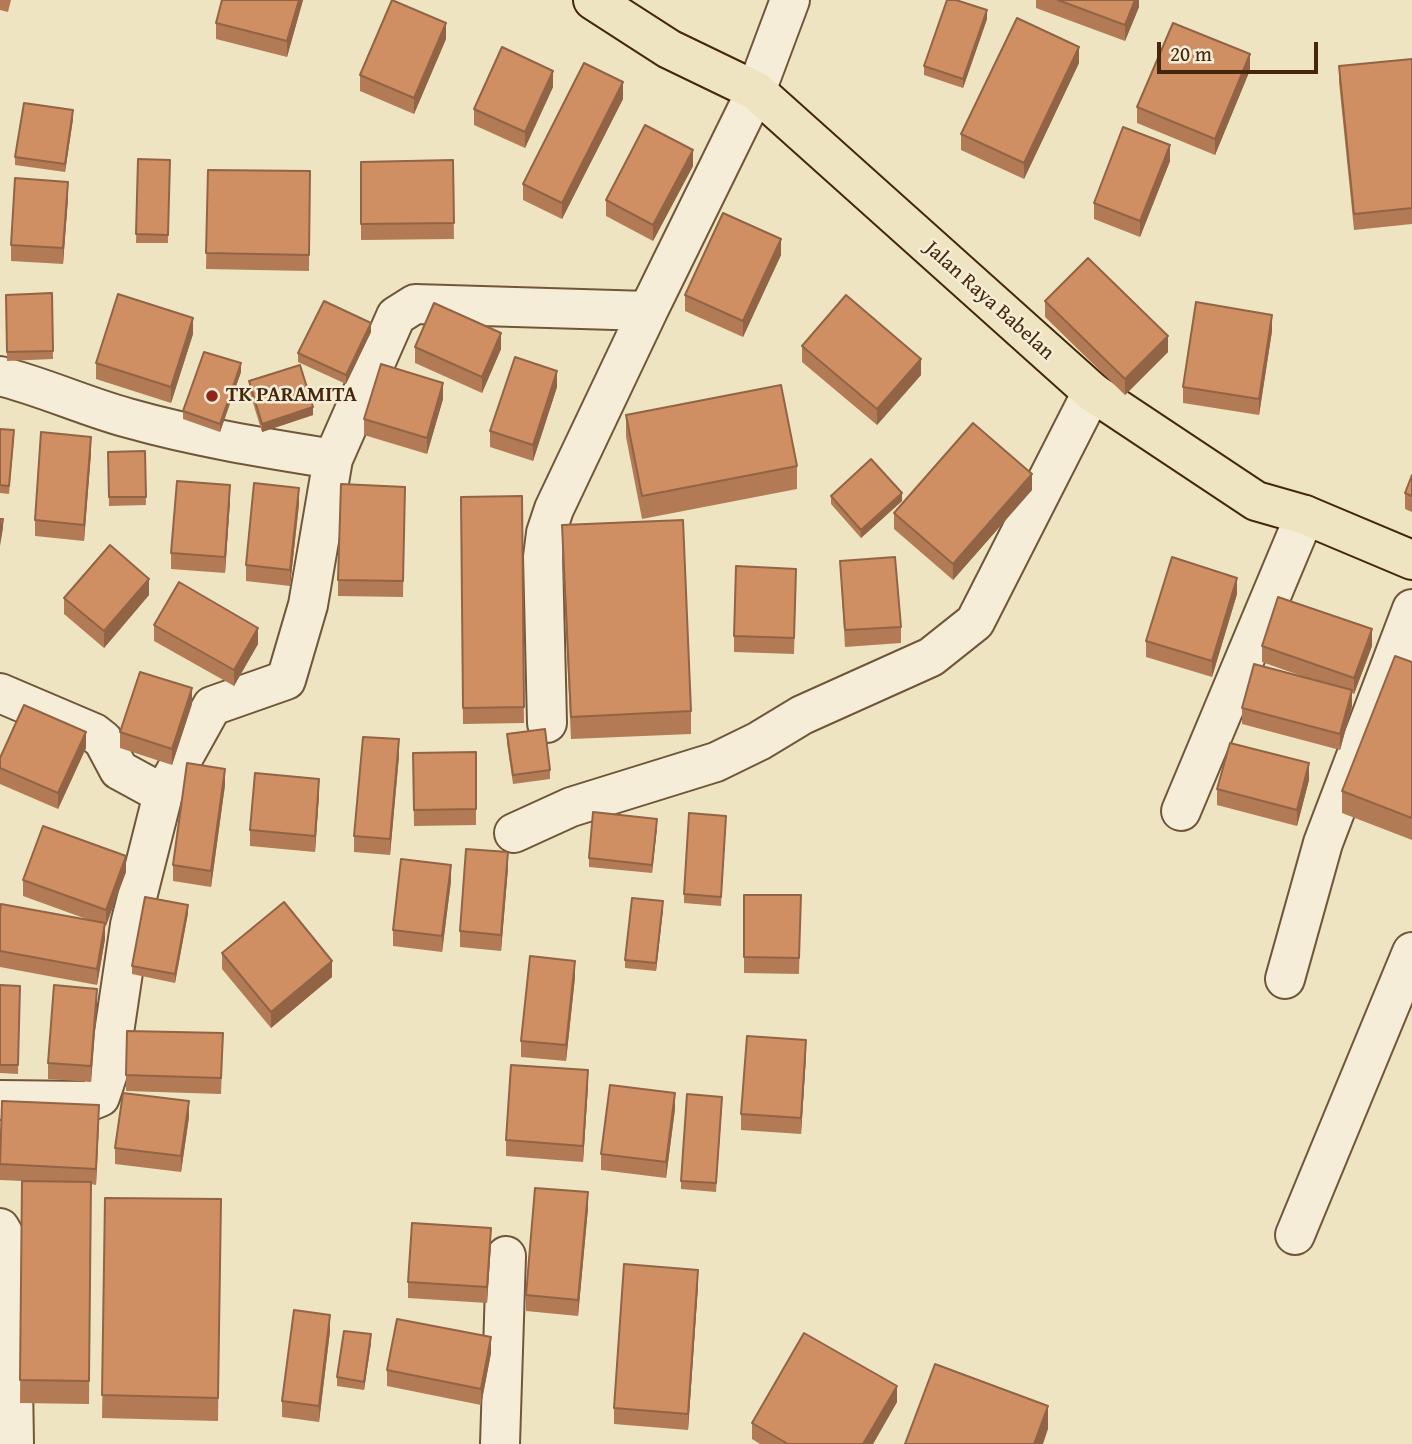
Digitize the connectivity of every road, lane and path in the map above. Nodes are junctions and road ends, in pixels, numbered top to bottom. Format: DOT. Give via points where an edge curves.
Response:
graph roads {
  1 [pos="593,0"];
  2 [pos="790,0"];
  3 [pos="756,91"];
  4 [pos="648,311"];
  5 [pos="0,376"];
  6 [pos="1092,392"];
  7 [pos="333,459"];
  8 [pos="1305,515"];
  9 [pos="1412,560"];
  10 [pos="1412,609"];
  11 [pos="0,694"];
  12 [pos="547,723"];
  13 [pos="163,794"];
  14 [pos="1181,811"];
  15 [pos="514,833"];
  16 [pos="1412,952"];
  17 [pos="1286,979"];
  18 [pos="0,1100"];
  19 [pos="0,1228"];
  20 [pos="1294,1235"];
  21 [pos="506,1256"];
  22 [pos="14,1444"];
  23 [pos="500,1444"];
  1 -- 3 [label="main road, Jalan Raya Babelan" via="669,49"];
  2 -- 3 [label="street"];
  3 -- 4 [label="street"];
  3 -- 6 [label="main road, Jalan Raya Babelan"];
  4 -- 7 [label="street" via="415,304 396,316"];
  4 -- 12 [label="street" via="546,533"];
  5 -- 7 [label="street" via="126,418 216,440"];
  6 -- 8 [label="main road, Jalan Raya Babelan" via="1256,501"];
  6 -- 15 [label="street" via="975,622 951,642 931,657 802,715 716,762 571,807"];
  7 -- 13 [label="street" via="308,605 286,680 212,706"];
  8 -- 9 [label="main road, Jalan Raya Babelan"];
  8 -- 14 [label="street"];
  10 -- 17 [label="street" via="1323,843"];
  11 -- 13 [label="street" via="94,733 103,740 119,770"];
  13 -- 18 [label="street" via="130,925 106,1086 100,1097 90,1101"];
  16 -- 20 [label="street"];
  19 -- 22 [label="street" via="11,1260"];
  21 -- 23 [label="street"];
}
